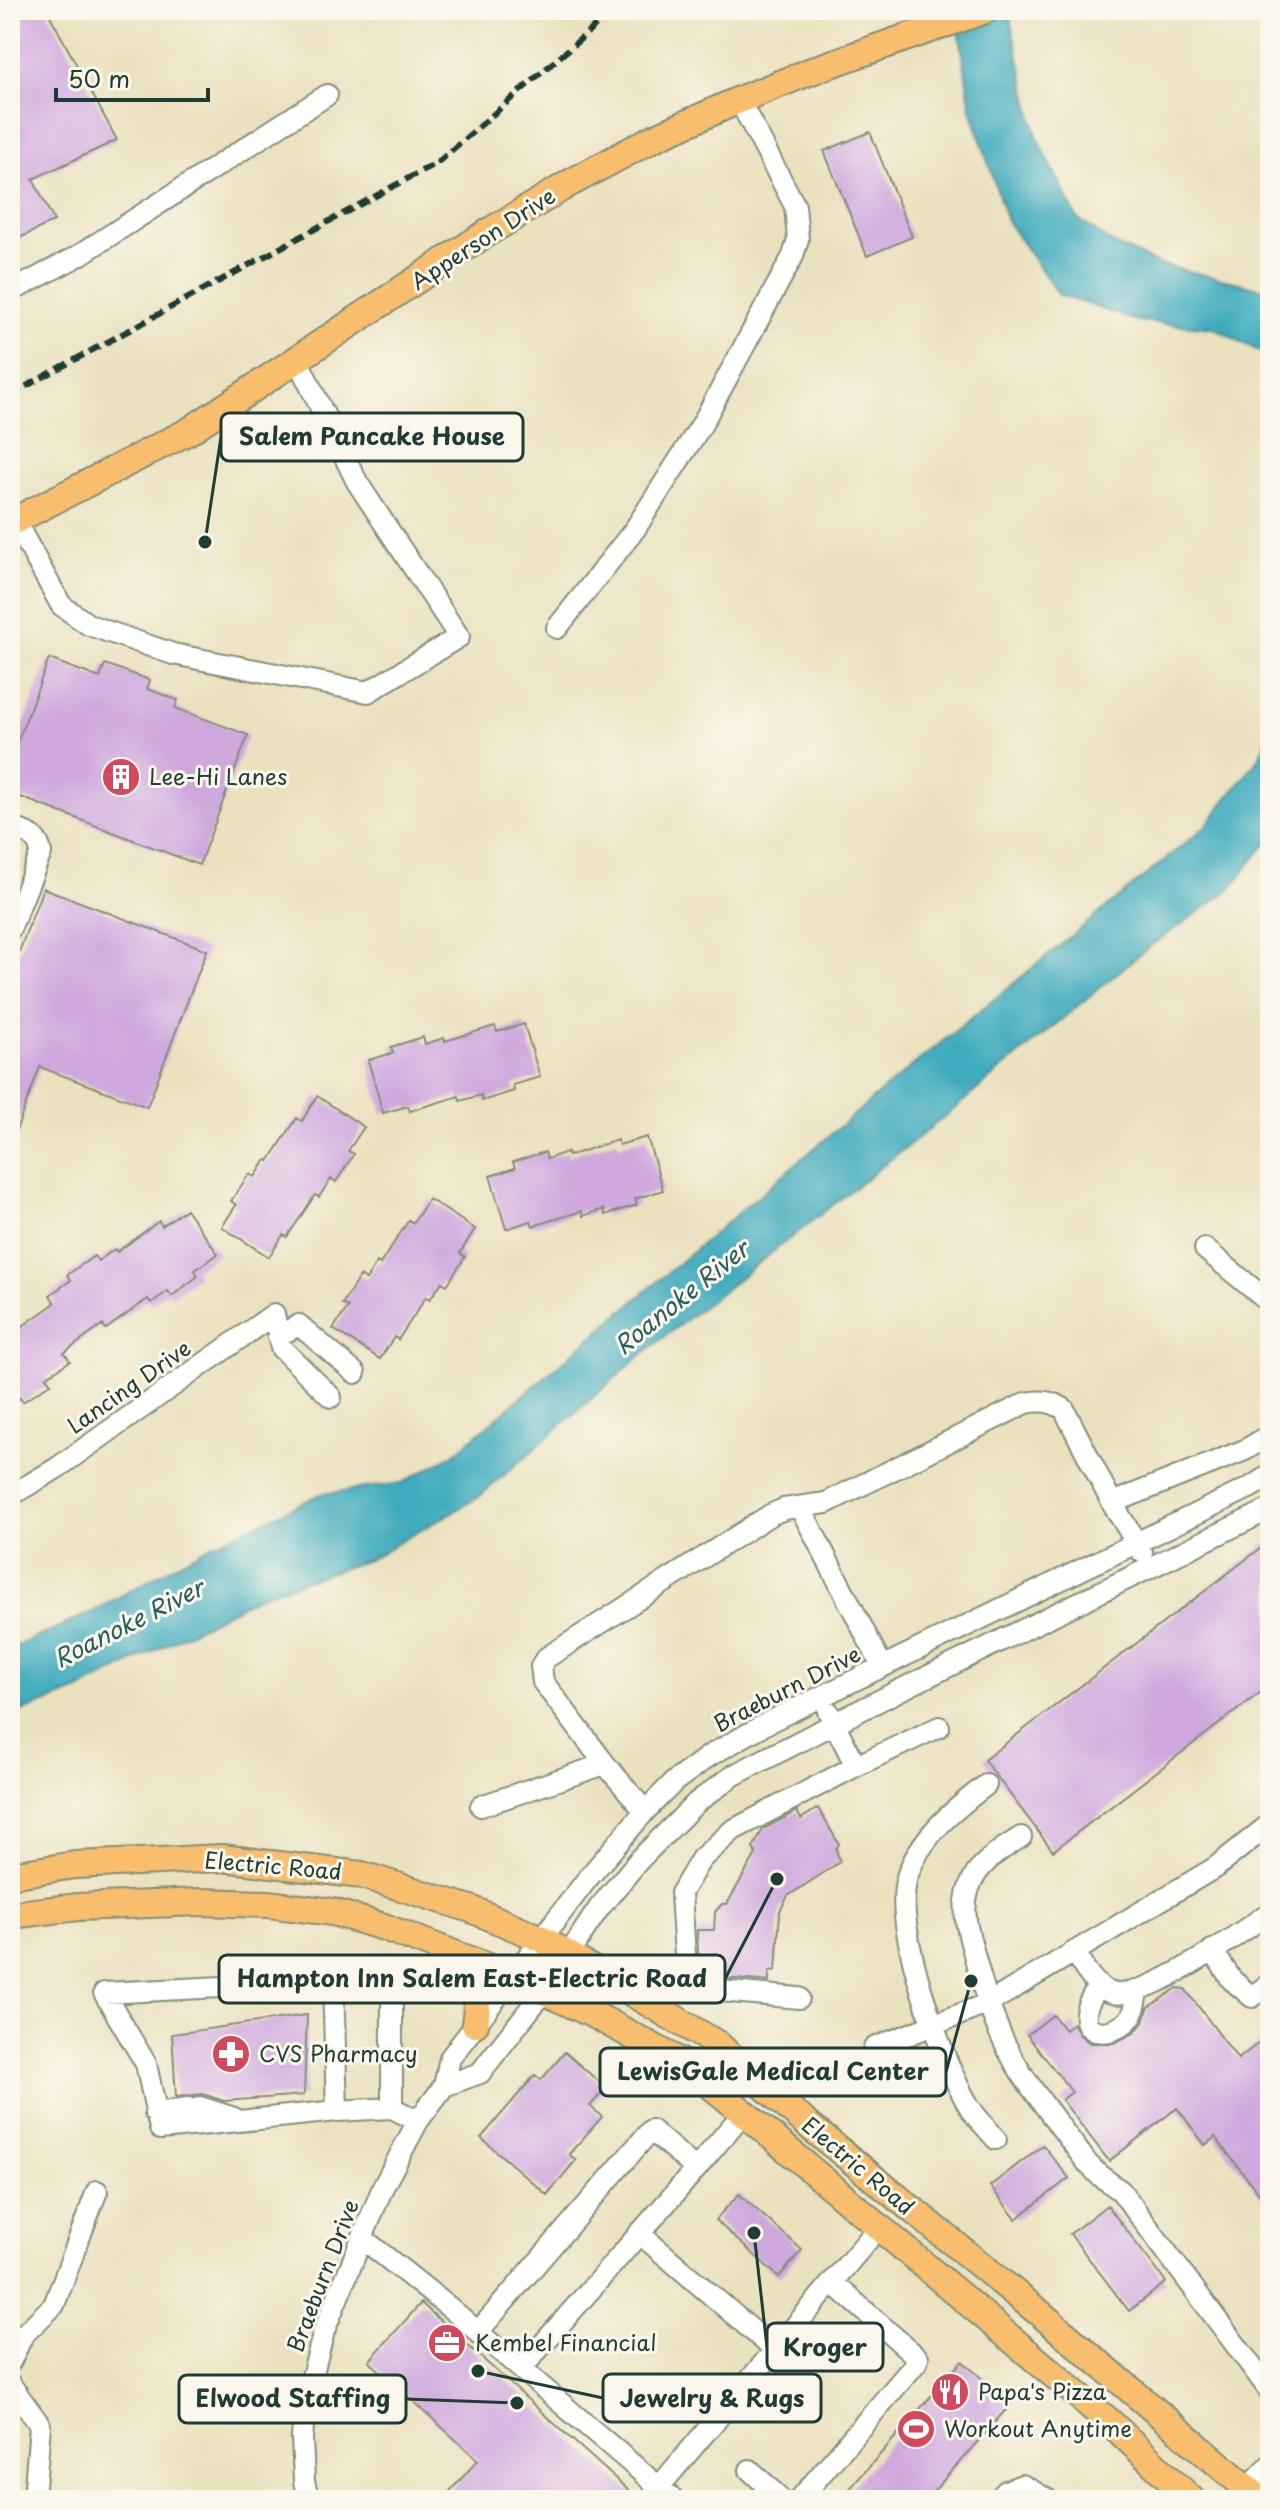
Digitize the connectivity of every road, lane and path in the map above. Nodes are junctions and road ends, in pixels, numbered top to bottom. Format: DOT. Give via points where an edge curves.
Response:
graph roads {
  1 [pos="985,10"];
  2 [pos="327,95"];
  3 [pos="739,100"];
  4 [pos="10,292"];
  5 [pos="298,361"];
  6 [pos="12,522"];
  7 [pos="557,628"];
  8 [pos="10,827"];
  9 [pos="10,929"];
  10 [pos="1205,1249"];
  11 [pos="1270,1303"];
  12 [pos="278,1336"];
  13 [pos="355,1373"];
  14 [pos="331,1397"];
  15 [pos="1270,1435"];
  16 [pos="1270,1475"];
  17 [pos="10,1496"];
  18 [pos="1112,1503"];
  19 [pos="800,1507"];
  20 [pos="1270,1509"];
  21 [pos="1137,1543"];
  22 [pos="1151,1567"];
  23 [pos="940,1640"];
  24 [pos="882,1666"];
  25 [pos="949,1666"];
  26 [pos="821,1696"];
  27 [pos="834,1723"];
  28 [pos="939,1727"];
  29 [pos="718,1751"];
  30 [pos="605,1764"];
  31 [pos="856,1766"];
  32 [pos="734,1775"];
  33 [pos="986,1785"];
  34 [pos="481,1806"];
  35 [pos="645,1811"];
  36 [pos="1270,1824"];
  37 [pos="1021,1837"];
  38 [pos="10,1875"];
  39 [pos="1270,1912"];
  40 [pos="10,1915"];
  41 [pos="542,1939"];
  42 [pos="1212,1950"];
  43 [pos="452,1953"];
  44 [pos="1075,1953"];
  45 [pos="570,1954"];
  46 [pos="512,1976"];
  47 [pos="333,1983"];
  48 [pos="1270,1983"];
  49 [pos="1099,1985"];
  50 [pos="1138,1990"];
  51 [pos="544,1991"];
  52 [pos="799,1998"];
  53 [pos="1261,2000"];
  54 [pos="989,2003"];
  55 [pos="475,2024"];
  56 [pos="933,2026"];
  57 [pos="874,2048"];
  58 [pos="444,2086"];
  59 [pos="392,2108"];
  60 [pos="337,2111"];
  61 [pos="744,2112"];
  62 [pos="155,2113"];
  63 [pos="241,2120"];
  64 [pos="418,2121"];
  65 [pos="996,2139"];
  66 [pos="696,2169"];
  67 [pos="97,2191"];
  68 [pos="879,2227"];
  69 [pos="639,2233"];
  70 [pos="362,2238"];
  71 [pos="832,2282"];
  72 [pos="17,2331"];
  73 [pos="478,2332"];
  74 [pos="775,2350"];
  75 [pos="10,2362"];
  76 [pos="521,2369"];
  77 [pos="10,2384"];
  78 [pos="1270,2391"];
  79 [pos="1270,2465"];
  80 [pos="750,2470"];
  81 [pos="667,2493"];
  82 [pos="1248,2496"];
  83 [pos="34,2500"];
  84 [pos="308,2500"];
  85 [pos="782,2500"];
  86 [pos="799,2500"];
  87 [pos="998,2500"];
  88 [pos="1048,2500"];
  89 [pos="1192,2500"];
  1 -- 3 [label="main road, Apperson Drive"];
  2 -- 4 [label="street" via="78,256"];
  3 -- 5 [label="main road, Apperson Drive" via="570,183"];
  3 -- 7 [label="street" via="795,206 798,239 793,256 702,424 635,529"];
  5 -- 6 [label="main road, Apperson Drive" via="189,431"];
  5 -- 6 [label="street" via="357,482 459,637 368,692 173,654 89,625 61,605"];
  8 -- 9 [label="street" via="34,836 41,853"];
  10 -- 11 [label="street"];
  12 -- 13 [label="street" via="299,1325"];
  12 -- 14 [label="street" via="281,1348"];
  12 -- 17 [label="street, Lancing Drive" via="274,1314"];
  15 -- 18 [label="street"];
  16 -- 21 [label="street, Braeburn Drive"];
  18 -- 19 [label="street" via="1064,1409 1039,1400 826,1503"];
  18 -- 21 [label="street"];
  19 -- 24 [label="street"];
  19 -- 30 [label="street" via="770,1515 546,1658 543,1682"];
  20 -- 22 [label="street"];
  21 -- 22 [label="street"];
  21 -- 23 [label="street, Braeburn Drive"];
  22 -- 25 [label="street"];
  23 -- 24 [label="street, Braeburn Drive"];
  23 -- 25 [label="street"];
  24 -- 26 [label="street, Braeburn Drive"];
  25 -- 27 [label="street"];
  26 -- 27 [label="street"];
  26 -- 29 [label="street, Braeburn Drive"];
  27 -- 31 [label="street"];
  27 -- 32 [label="street"];
  28 -- 31 [label="street"];
  29 -- 32 [label="street"];
  29 -- 35 [label="street, Braeburn Drive" via="675,1781"];
  30 -- 34 [label="street"];
  30 -- 35 [label="street"];
  31 -- 52 [label="street" via="733,1830 701,1859 681,1893 685,1956 691,1970 720,1991"];
  32 -- 45 [label="street" via="664,1832 599,1908"];
  33 -- 56 [label="street" via="943,1819 907,1878 903,1911"];
  35 -- 41 [label="street, Braeburn Drive"];
  36 -- 44 [label="street" via="1216,1867"];
  37 -- 54 [label="street" via="981,1868 965,1907"];
  38 -- 41 [label="main road, Electric Road" via="75,1865 222,1858 362,1875 471,1909"];
  39 -- 42 [label="street"];
  40 -- 43 [label="main road, Electric Road" via="78,1907 268,1904 333,1912"];
  41 -- 45 [label="main road, Electric Road"];
  41 -- 46 [label="street, Braeburn Drive"];
  42 -- 50 [label="street"];
  42 -- 53 [label="street" via="1232,1980"];
  43 -- 46 [label="main road, Electric Road"];
  43 -- 55 [label="main road" via="475,1979"];
  44 -- 49 [label="street"];
  44 -- 54 [label="street"];
  45 -- 51 [label="street"];
  45 -- 82 [label="main road, Electric Road" via="717,2044 1054,2325"];
  46 -- 51 [label="main road, Electric Road"];
  46 -- 55 [label="street, Braeburn Drive"];
  47 -- 59 [label="street" via="392,1988"];
  47 -- 60 [label="street"];
  47 -- 62 [label="street" via="104,1993 146,2064"];
  48 -- 53 [label="street"];
  49 -- 50 [label="street" via="1110,1993"];
  49 -- 50 [label="street" via="1086,2017 1099,2033 1123,2026 1135,2008"];
  51 -- 58 [label="street" via="480,2073"];
  51 -- 61 [label="main road, Electric Road" via="681,2062"];
  54 -- 56 [label="street"];
  54 -- 78 [label="street" via="1029,2084 1088,2164 1121,2191"];
  55 -- 58 [label="street, Braeburn Drive" via="450,2058"];
  56 -- 57 [label="street"];
  56 -- 65 [label="street" via="969,2107"];
  58 -- 64 [label="street, Braeburn Drive"];
  59 -- 60 [label="street"];
  59 -- 64 [label="street"];
  60 -- 63 [label="street"];
  61 -- 66 [label="street"];
  61 -- 68 [label="main road, Electric Road"];
  62 -- 63 [label="street" via="194,2107"];
  62 -- 63 [label="street" via="160,2129"];
  64 -- 70 [label="street, Braeburn Drive"];
  66 -- 69 [label="street"];
  66 -- 73 [label="street" via="651,2130"];
  67 -- 72 [label="street" via="54,2305"];
  68 -- 71 [label="street"];
  68 -- 89 [label="main road, Electric Road" via="1112,2424"];
  69 -- 74 [label="street"];
  69 -- 76 [label="street"];
  70 -- 73 [label="street"];
  70 -- 84 [label="street, Braeburn Drive" via="324,2331 305,2403 302,2438"];
  71 -- 74 [label="street"];
  71 -- 86 [label="street" via="918,2358"];
  72 -- 75 [label="street"];
  73 -- 76 [label="street"];
  74 -- 81 [label="street"];
  76 -- 81 [label="street"];
  77 -- 83 [label="street" via="40,2425"];
  79 -- 82 [label="street"];
  80 -- 85 [label="street"];
  87 -- 88 [label="street" via="1022,2485"];
}
